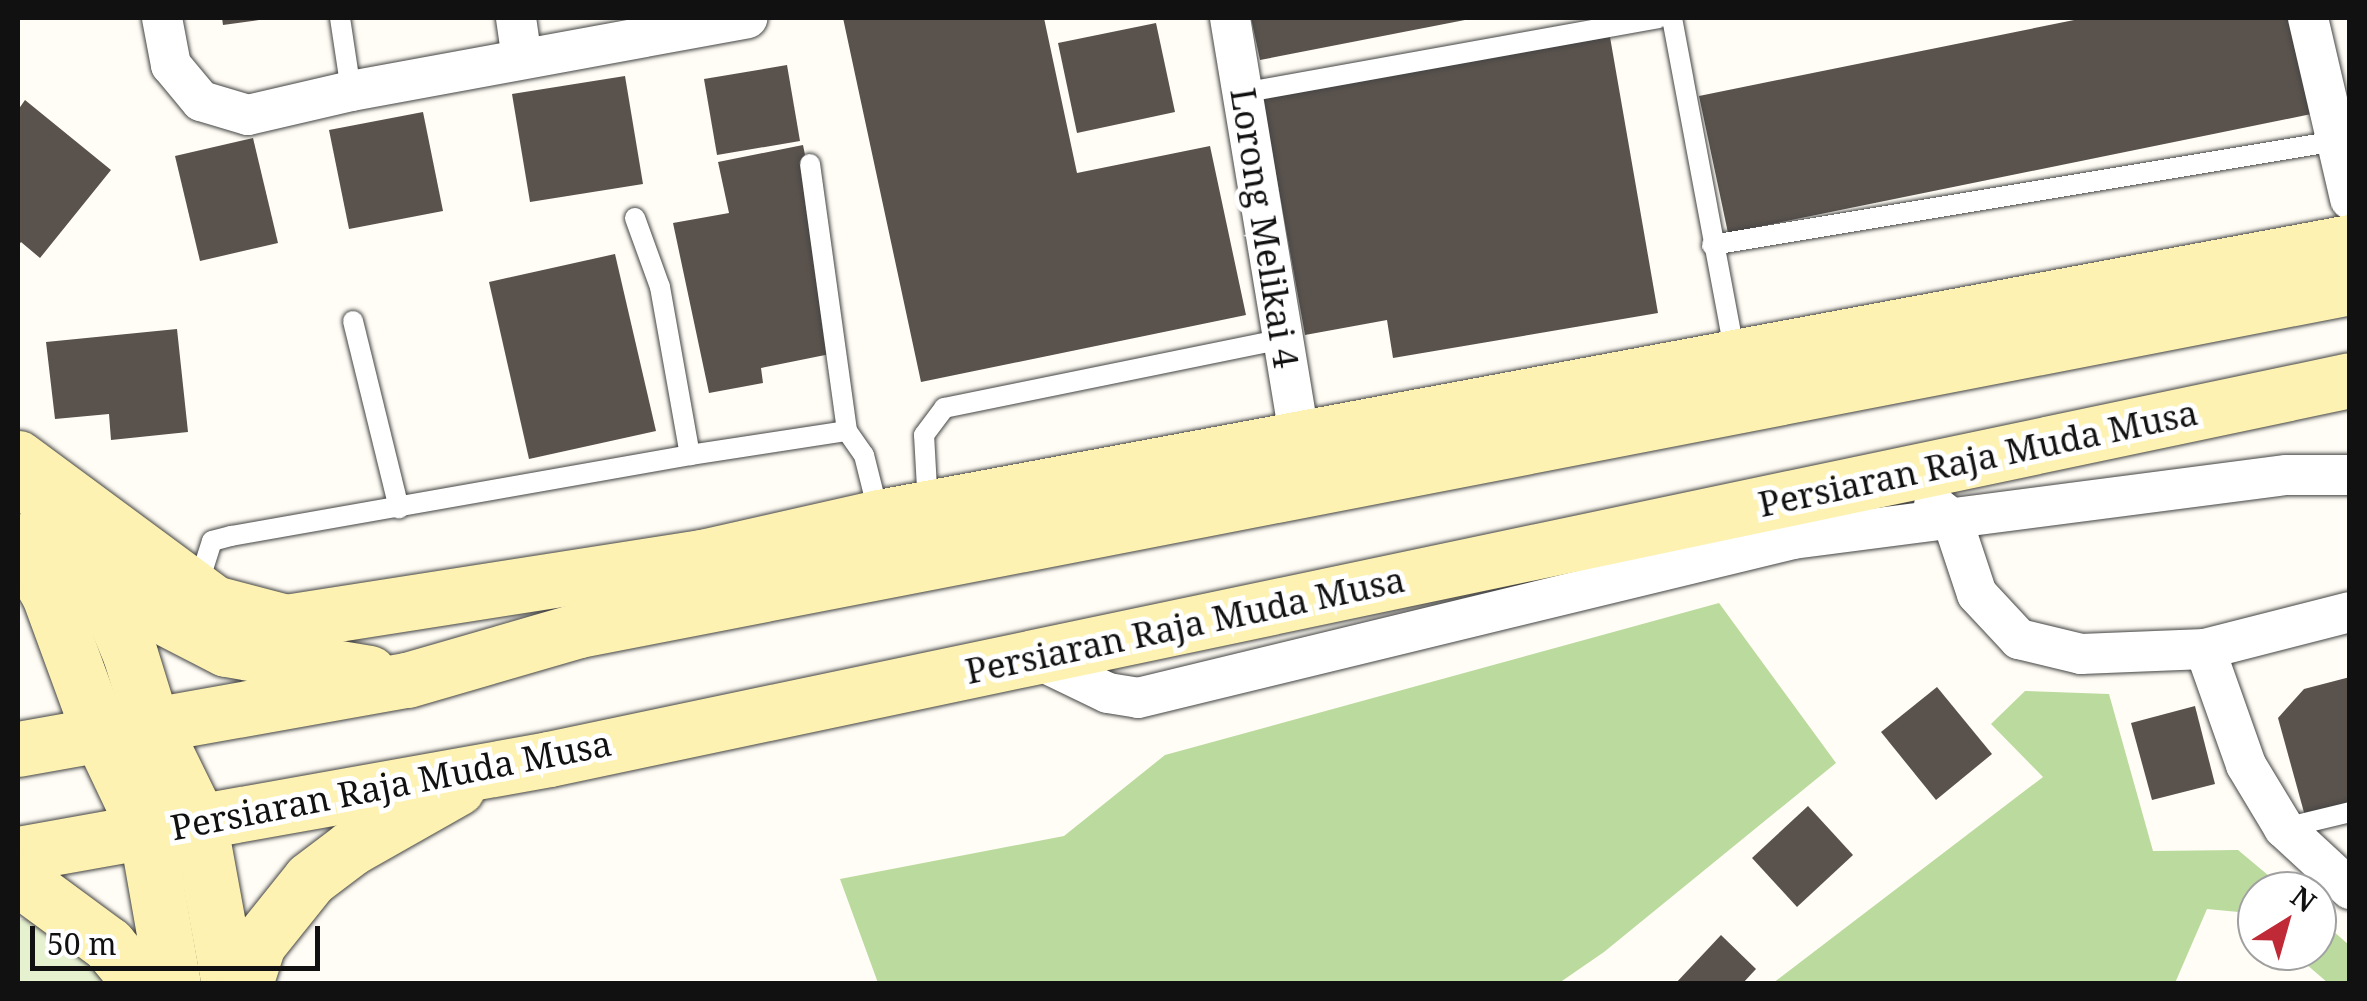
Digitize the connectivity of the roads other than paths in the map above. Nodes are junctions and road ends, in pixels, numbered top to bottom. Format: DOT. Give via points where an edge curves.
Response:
graph roads {
  1 [pos="162,18"];
  2 [pos="340,18"];
  3 [pos="516,18"];
  4 [pos="747,18"];
  5 [pos="1230,18"];
  6 [pos="1658,18"];
  7 [pos="1672,18"];
  8 [pos="2308,18"];
  9 [pos="522,58"];
  10 [pos="351,91"];
  11 [pos="1242,92"];
  12 [pos="2336,141"];
  13 [pos="810,164"];
  14 [pos="2350,199"];
  15 [pos="635,218"];
  16 [pos="2350,242"];
  17 [pos="1712,244"];
  18 [pos="2350,287"];
  19 [pos="354,321"];
  20 [pos="1284,339"];
  21 [pos="1735,357"];
  22 [pos="2341,392"];
  23 [pos="847,431"];
  24 [pos="1300,439"];
  25 [pos="690,454"];
  26 [pos="18,458"];
  27 [pos="18,466"];
  28 [pos="1895,476"];
  29 [pos="2350,476"];
  30 [pos="399,508"];
  31 [pos="904,513"];
  32 [pos="1952,519"];
  33 [pos="18,540"];
  34 [pos="89,556"];
  35 [pos="702,557"];
  36 [pos="18,572"];
  37 [pos="197,590"];
  38 [pos="2350,612"];
  39 [pos="18,628"];
  40 [pos="579,630"];
  41 [pos="2205,649"];
  42 [pos="1031,656"];
  43 [pos="407,680"];
  44 [pos="126,729"];
  45 [pos="18,750"];
  46 [pos="490,770"];
  47 [pos="2350,812"];
  48 [pos="199,821"];
  49 [pos="2284,828"];
  50 [pos="146,831"];
  51 [pos="18,854"];
  52 [pos="18,878"];
  53 [pos="2350,888"];
  54 [pos="141,984"];
  55 [pos="173,984"];
  56 [pos="229,984"];
  57 [pos="245,984"];
  1 -- 10 [label="street" via="171,65 201,102 248,115"];
  2 -- 10 [label="lane"];
  3 -- 9 [label="street"];
  4 -- 9 [label="street"];
  5 -- 11 [label="street, Lorong Melikai 4"];
  6 -- 11 [label="lane"];
  7 -- 17 [label="lane"];
  8 -- 12 [label="street"];
  9 -- 10 [label="street"];
  11 -- 20 [label="street, Lorong Melikai 4"];
  12 -- 14 [label="street"];
  12 -- 17 [label="lane"];
  13 -- 23 [label="lane"];
  15 -- 25 [label="lane" via="660,287"];
  16 -- 21 [label="main road"];
  17 -- 21 [label="lane"];
  18 -- 40 [label="main road"];
  19 -- 30 [label="lane"];
  20 -- 24 [label="street, Lorong Melikai 4"];
  20 -- 31 [label="lane" via="944,408 924,435"];
  21 -- 24 [label="main road"];
  22 -- 28 [label="main road, Persiaran Raja Muda Musa" via="2264,398"];
  23 -- 25 [label="lane"];
  23 -- 31 [label="lane"];
  24 -- 31 [label="main road"];
  25 -- 30 [label="lane"];
  26 -- 37 [label="main road"];
  27 -- 34 [label="main road"];
  28 -- 32 [label="street"];
  28 -- 42 [label="main road, Persiaran Raja Muda Musa"];
  29 -- 32 [label="street" via="2286,476"];
  30 -- 37 [label="lane" via="212,541"];
  31 -- 35 [label="main road"];
  32 -- 41 [label="street" via="1977,594 2019,639 2081,654"];
  32 -- 42 [label="street" via="1792,540 1138,698 1108,693"];
  33 -- 44 [label="main road"];
  34 -- 43 [label="main road" via="152,611 226,650"];
  34 -- 44 [label="main road" via="130,654"];
  35 -- 37 [label="main road" via="286,622 214,604"];
  35 -- 40 [label="main road"];
  36 -- 39 [label="main road" via="25,608"];
  38 -- 41 [label="street"];
  40 -- 43 [label="main road"];
  41 -- 49 [label="street" via="2246,765"];
  42 -- 46 [label="main road, Persiaran Raja Muda Musa"];
  43 -- 44 [label="main road"];
  44 -- 45 [label="main road"];
  44 -- 48 [label="main road"];
  44 -- 50 [label="main road"];
  46 -- 48 [label="main road, Persiaran Raja Muda Musa"];
  46 -- 57 [label="main road" via="351,848 310,879 258,944"];
  47 -- 49 [label="lane"];
  48 -- 50 [label="main road, Persiaran Raja Muda Musa"];
  48 -- 56 [label="main road"];
  49 -- 53 [label="street"];
  50 -- 51 [label="main road, Persiaran Raja Muda Musa"];
  50 -- 55 [label="main road"];
  52 -- 54 [label="main road" via="108,944"];
}
